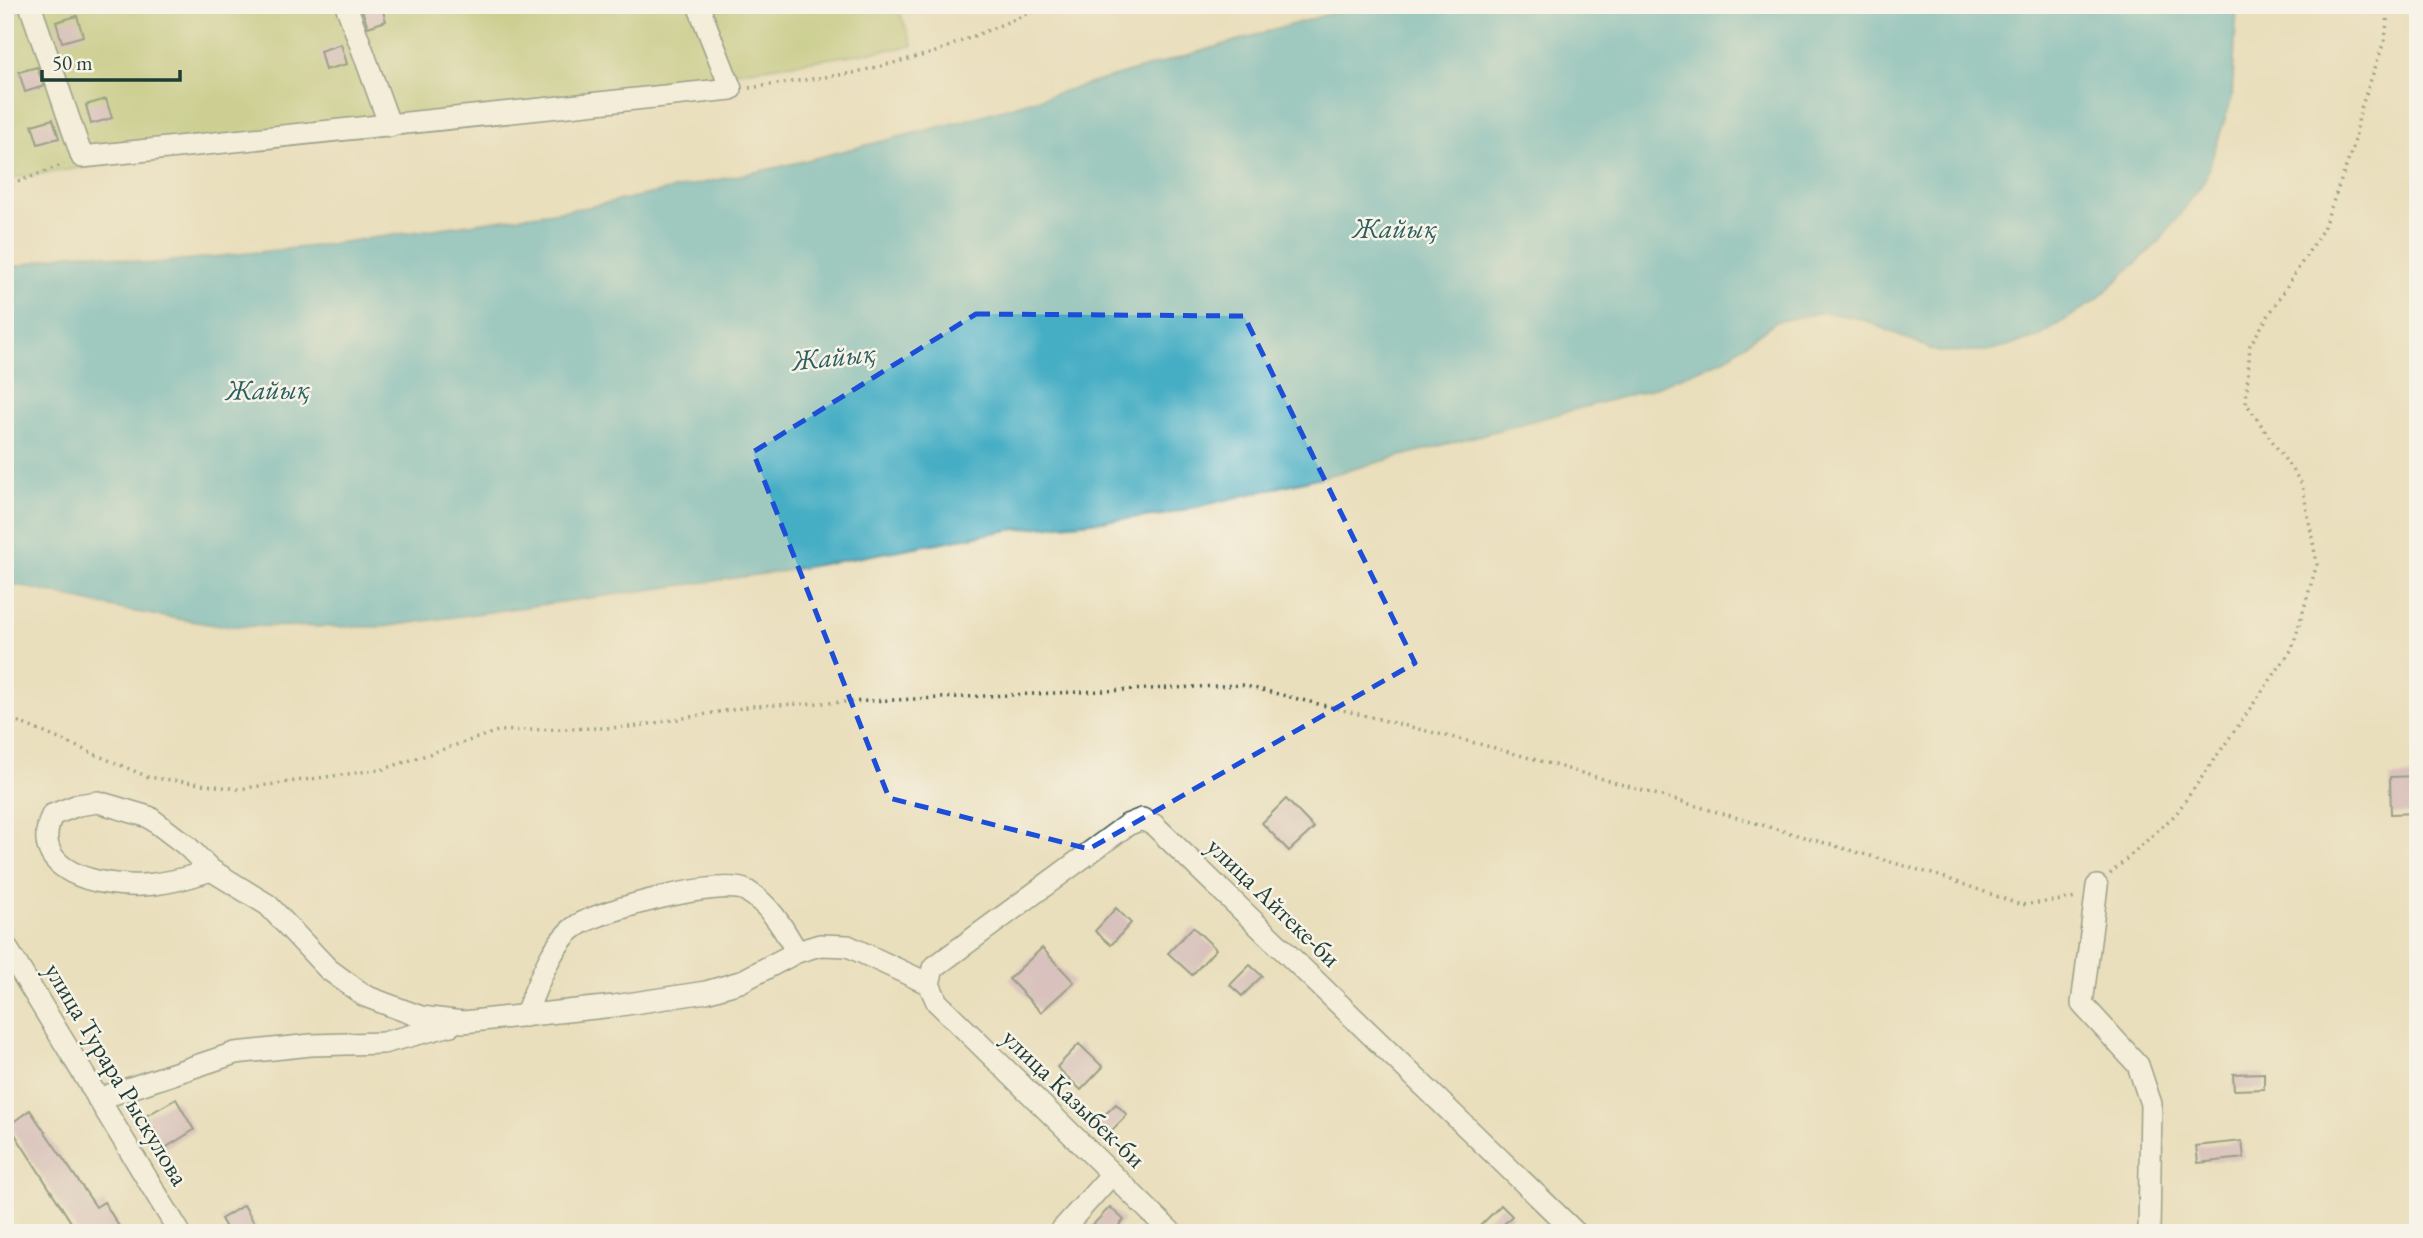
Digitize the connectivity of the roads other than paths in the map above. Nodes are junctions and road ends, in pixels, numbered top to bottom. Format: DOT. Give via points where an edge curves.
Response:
graph roads {
  1 [pos="30,5"];
  2 [pos="346,5"];
  3 [pos="698,5"];
  4 [pos="390,126"];
  5 [pos="211,870"];
  6 [pos="2097,886"];
  7 [pos="5,945"];
  8 [pos="797,952"];
  9 [pos="933,993"];
  10 [pos="524,1016"];
  11 [pos="463,1022"];
  12 [pos="98,1099"];
  13 [pos="1112,1174"];
  14 [pos="180,1233"];
  15 [pos="1059,1233"];
  16 [pos="1172,1233"];
  17 [pos="1576,1233"];
  18 [pos="2149,1233"];
  1 -- 4 [label="street" via="82,157"];
  2 -- 4 [label="street"];
  3 -- 4 [label="street" via="731,89"];
  5 -- 5 [label="street" via="183,880 107,884 72,873 50,856 44,833 52,816 99,802 149,817"];
  5 -- 11 [label="street" via="268,905 328,968 365,996 421,1017"];
  6 -- 18 [label="street" via="2082,1004 2138,1065 2151,1104"];
  7 -- 12 [label="street, улица Турара Рыскулова"];
  8 -- 9 [label="street, улица Казыбек-би" via="820,945 848,946"];
  8 -- 10 [label="street, улица Казыбек-би" via="740,982 706,992"];
  8 -- 10 [label="street" via="771,910 744,889 711,886 577,925 552,954"];
  9 -- 13 [label="street, улица Казыбек-би"];
  9 -- 17 [label="street, улица Айтеке-би" via="933,968 1127,825 1142,819 1164,834"];
  10 -- 11 [label="street, улица Казыбек-би"];
  11 -- 12 [label="street" via="383,1043 234,1053"];
  12 -- 14 [label="street, улица Турара Рыскулова"];
  13 -- 15 [label="street"];
  13 -- 16 [label="street, улица Казыбек-би"];
}
